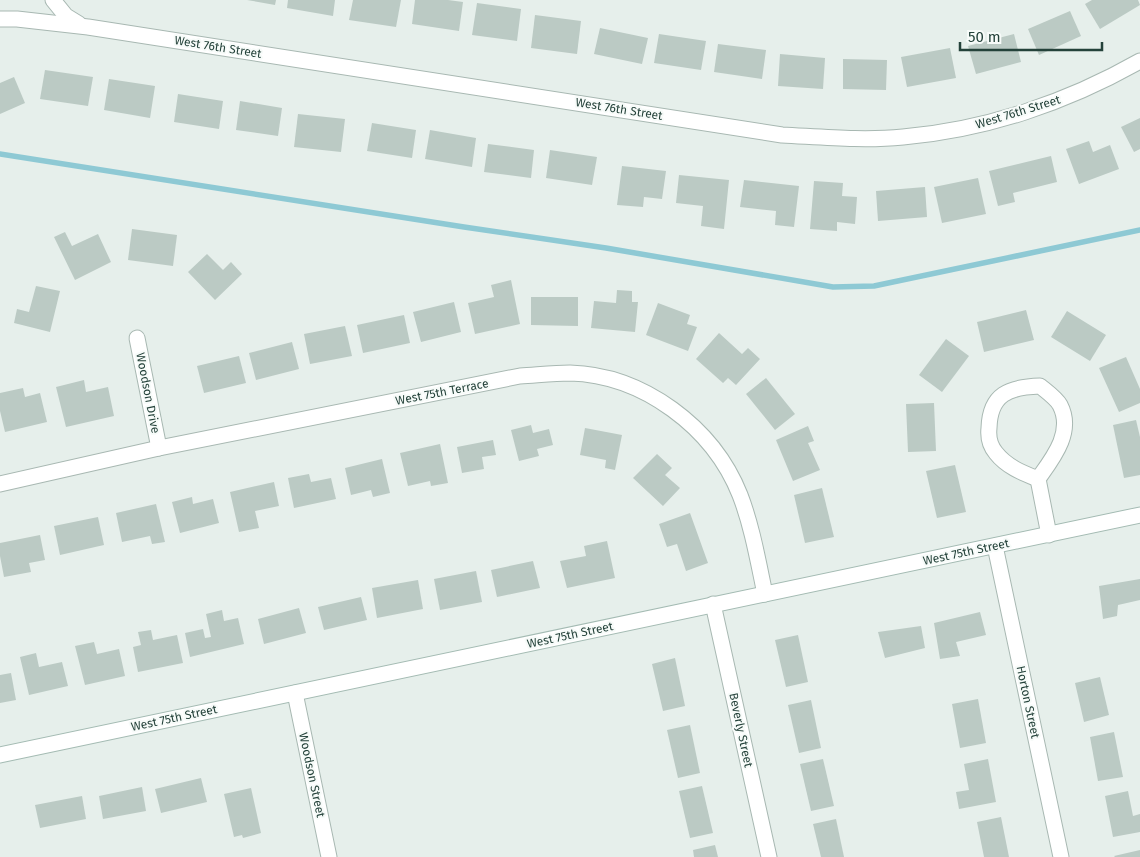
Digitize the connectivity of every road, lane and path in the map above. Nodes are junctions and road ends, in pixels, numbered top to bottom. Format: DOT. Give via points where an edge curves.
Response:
graph roads {
  1 [pos="53,0"];
  2 [pos="0,19"];
  3 [pos="88,27"];
  4 [pos="1140,61"];
  5 [pos="137,338"];
  6 [pos="159,448"];
  7 [pos="1038,479"];
  8 [pos="0,484"];
  9 [pos="1140,515"];
  10 [pos="1050,535"];
  11 [pos="994,546"];
  12 [pos="765,594"];
  13 [pos="713,604"];
  14 [pos="294,693"];
  15 [pos="0,755"];
  16 [pos="330,857"];
  17 [pos="769,857"];
  18 [pos="1061,857"];
  1 -- 3 [label="street, West 76th Street" via="71,20"];
  2 -- 3 [label="street, West 76th Street"];
  3 -- 4 [label="street, West 76th Street" via="782,135 855,139 904,137 1007,118 1073,94"];
  5 -- 6 [label="street, Woodson Drive"];
  6 -- 8 [label="street, West 75th Terrace"];
  6 -- 12 [label="street, West 75th Terrace" via="520,376 570,373 595,376 620,383 673,409 715,451 739,494 750,526"];
  7 -- 7 [label="street" via="1057,453 1066,426 1059,404 1040,386 1018,387 998,397 989,415 988,437 996,453 1015,470"];
  7 -- 10 [label="street"];
  9 -- 10 [label="street, West 75th Street"];
  10 -- 11 [label="street, West 75th Street"];
  11 -- 12 [label="street, West 75th Street"];
  11 -- 18 [label="street, Horton Street"];
  12 -- 13 [label="street, West 75th Street"];
  13 -- 14 [label="street, West 75th Street"];
  13 -- 17 [label="street, Beverly Street"];
  14 -- 15 [label="street, West 75th Street"];
  14 -- 16 [label="street, Woodson Street"];
}
